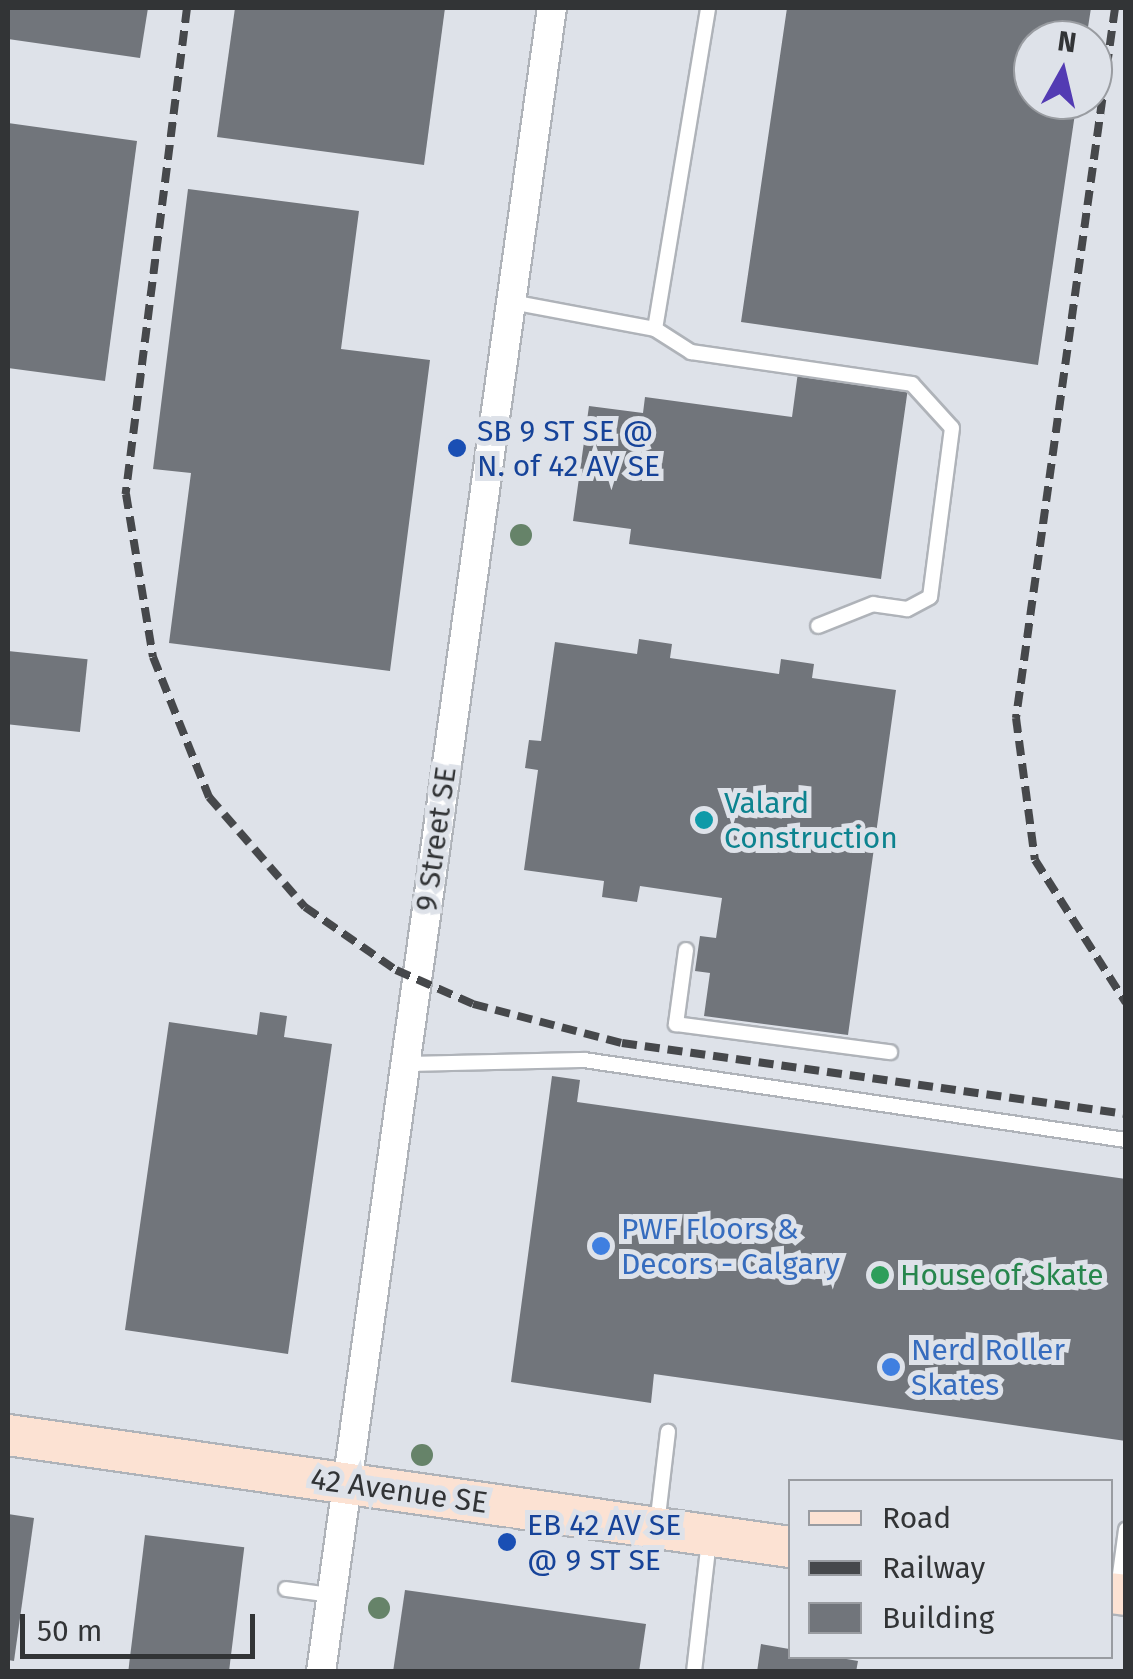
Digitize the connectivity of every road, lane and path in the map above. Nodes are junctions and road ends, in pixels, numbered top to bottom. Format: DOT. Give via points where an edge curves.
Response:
graph roads {
  1 [pos="552,8"];
  2 [pos="708,8"];
  3 [pos="511,302"];
  4 [pos="655,330"];
  5 [pos="818,626"];
  6 [pos="686,950"];
  7 [pos="890,1052"];
  8 [pos="405,1064"];
  9 [pos="1126,1140"];
  10 [pos="668,1432"];
  11 [pos="8,1435"];
  12 [pos="346,1484"];
  13 [pos="656,1528"];
  14 [pos="1126,1530"];
  15 [pos="710,1535"];
  16 [pos="788,1547"];
  17 [pos="286,1589"];
  18 [pos="1118,1594"];
  19 [pos="331,1595"];
  20 [pos="320,1672"];
  21 [pos="694,1672"];
  1 -- 3 [label="street, 9 Street SE"];
  2 -- 4 [label="lane"];
  3 -- 4 [label="lane"];
  3 -- 8 [label="street, 9 Street SE"];
  4 -- 5 [label="lane" via="690,352 912,384 952,428 930,597 907,609 873,604"];
  6 -- 7 [label="lane" via="676,1024"];
  8 -- 9 [label="lane" via="584,1060"];
  8 -- 12 [label="street, 9 Street SE"];
  10 -- 13 [label="lane"];
  11 -- 12 [label="street, 42 Avenue SE"];
  12 -- 13 [label="street, 42 Avenue SE"];
  12 -- 19 [label="street, 9 Street SE"];
  13 -- 15 [label="street, 42 Avenue SE"];
  14 -- 18 [label="lane"];
  15 -- 16 [label="street, 42 Avenue SE"];
  15 -- 21 [label="lane"];
  17 -- 19 [label="lane"];
  19 -- 20 [label="street, 9 Street SE"];
}
